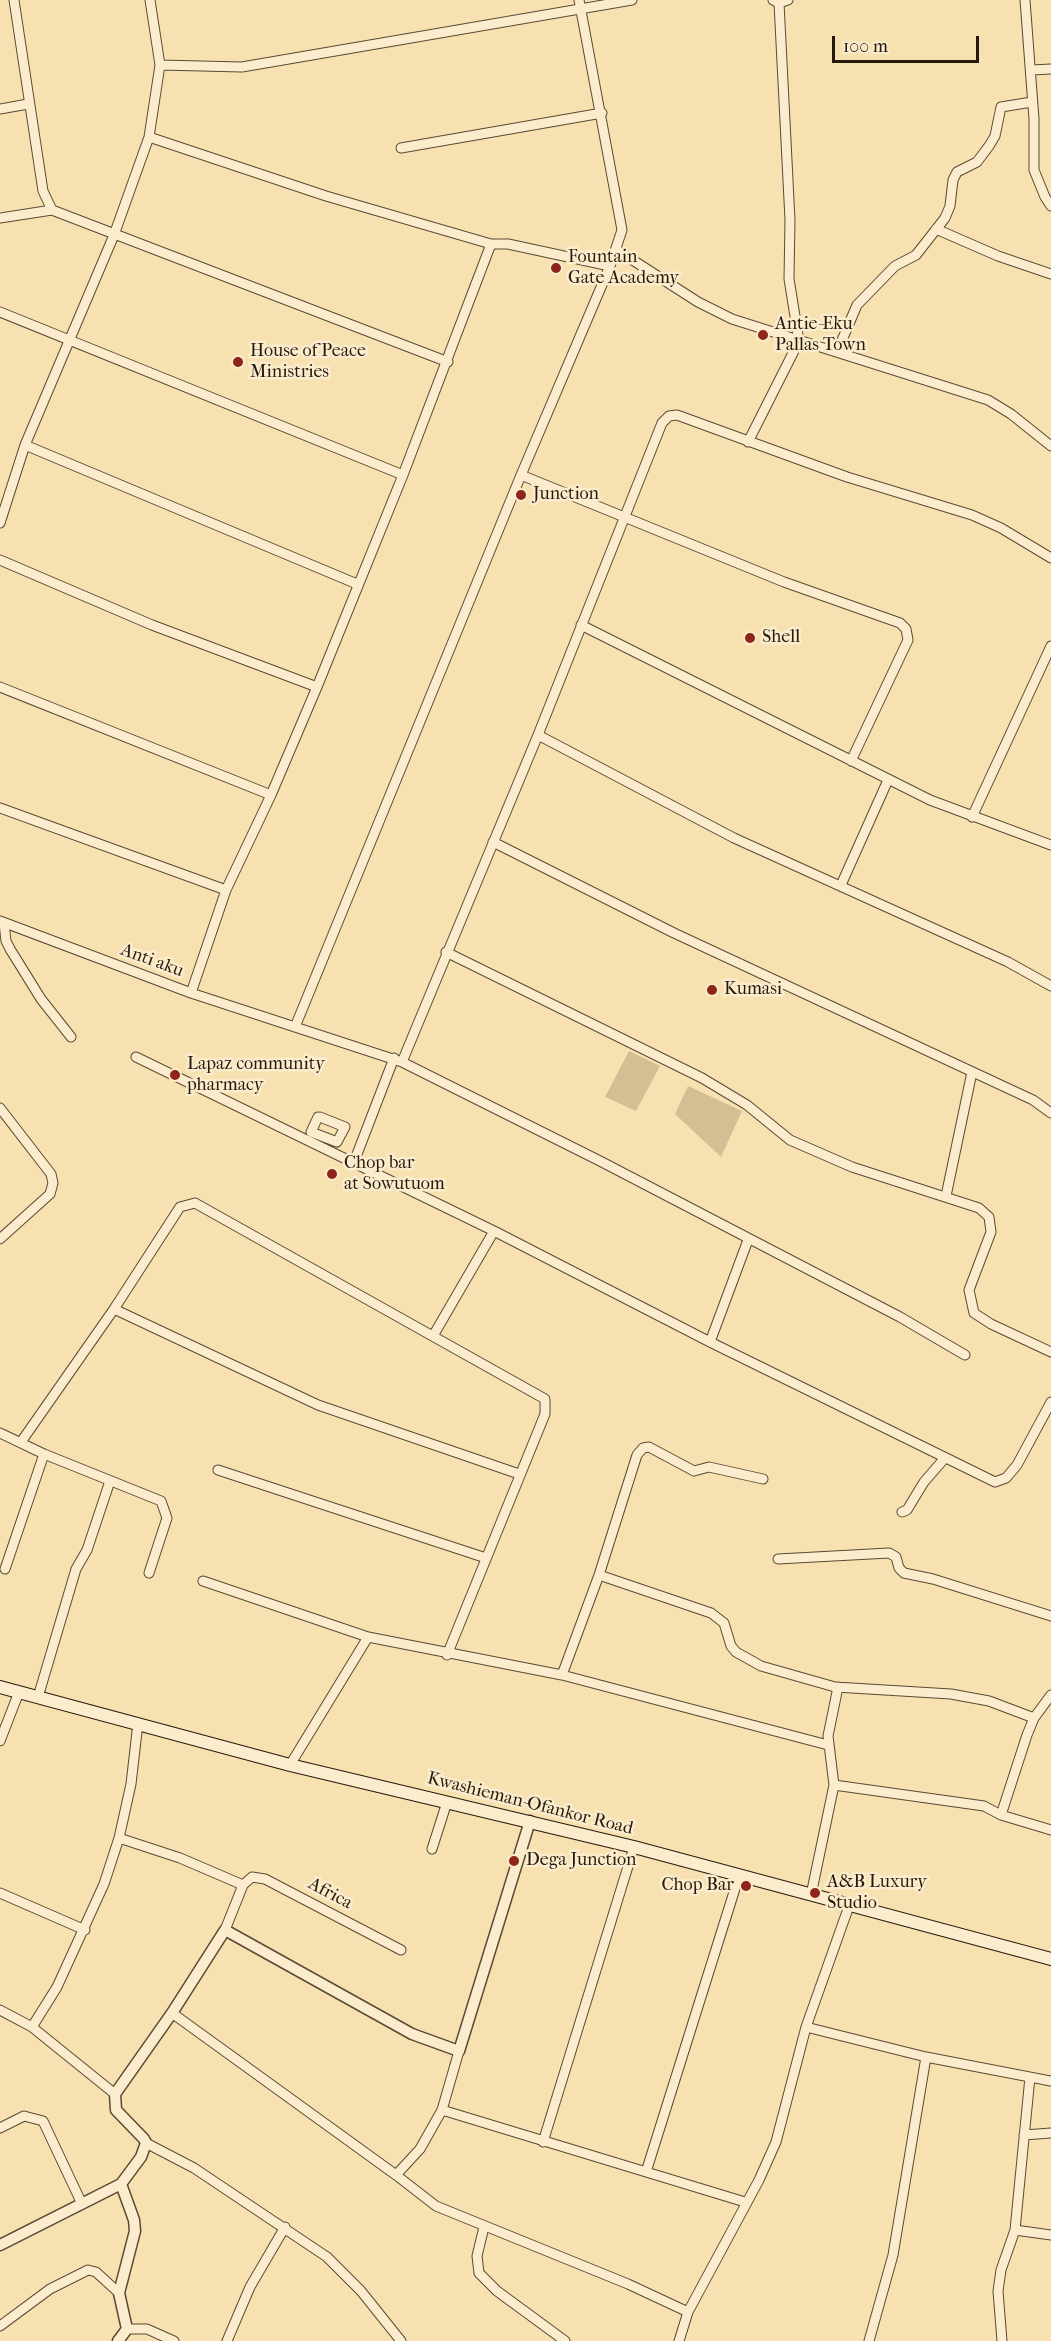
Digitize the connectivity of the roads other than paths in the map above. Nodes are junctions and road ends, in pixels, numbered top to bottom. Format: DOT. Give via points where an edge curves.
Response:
graph roads {
  1 [pos="14,0"];
  2 [pos="150,0"];
  3 [pos="632,0"];
  4 [pos="1025,0"];
  5 [pos="780,1"];
  6 [pos="580,5"];
  7 [pos="160,65"];
  8 [pos="1051,69"];
  9 [pos="1032,70"];
  10 [pos="1032,102"];
  11 [pos="28,104"];
  12 [pos="0,109"];
  13 [pos="602,113"];
  14 [pos="149,137"];
  15 [pos="401,148"];
  16 [pos="1051,206"];
  17 [pos="52,210"];
  18 [pos="0,218"];
  19 [pos="936,229"];
  20 [pos="114,235"];
  21 [pos="491,244"];
  22 [pos="616,250"];
  23 [pos="610,266"];
  24 [pos="1051,274"];
  25 [pos="0,312"];
  26 [pos="69,339"];
  27 [pos="799,341"];
  28 [pos="837,352"];
  29 [pos="448,362"];
  30 [pos="748,442"];
  31 [pos="25,445"];
  32 [pos="1051,446"];
  33 [pos="403,475"];
  34 [pos="521,475"];
  35 [pos="625,516"];
  36 [pos="0,523"];
  37 [pos="1051,558"];
  38 [pos="0,560"];
  39 [pos="357,584"];
  40 [pos="581,625"];
  41 [pos="1051,646"];
  42 [pos="0,687"];
  43 [pos="316,687"];
  44 [pos="538,735"];
  45 [pos="851,761"];
  46 [pos="888,780"];
  47 [pos="271,795"];
  48 [pos="0,808"];
  49 [pos="972,817"];
  50 [pos="493,842"];
  51 [pos="1051,845"];
  52 [pos="841,885"];
  53 [pos="226,890"];
  54 [pos="2,922"];
  55 [pos="446,952"];
  56 [pos="1051,986"];
  57 [pos="191,993"];
  58 [pos="295,1027"];
  59 [pos="71,1038"];
  60 [pos="136,1057"];
  61 [pos="398,1060"];
  62 [pos="972,1072"];
  63 [pos="0,1108"];
  64 [pos="1051,1113"];
  65 [pos="354,1162"];
  66 [pos="946,1196"];
  67 [pos="494,1231"];
  68 [pos="0,1239"];
  69 [pos="748,1240"];
  70 [pos="114,1309"];
  71 [pos="433,1336"];
  72 [pos="710,1342"];
  73 [pos="1051,1352"];
  74 [pos="965,1355"];
  75 [pos="1051,1402"];
  76 [pos="0,1433"];
  77 [pos="21,1442"];
  78 [pos="44,1454"];
  79 [pos="944,1459"];
  80 [pos="218,1470"];
  81 [pos="519,1474"];
  82 [pos="763,1479"];
  83 [pos="110,1481"];
  84 [pos="902,1512"];
  85 [pos="486,1558"];
  86 [pos="778,1559"];
  87 [pos="5,1569"];
  88 [pos="149,1573"];
  89 [pos="599,1575"];
  90 [pos="203,1581"];
  91 [pos="1051,1616"];
  92 [pos="369,1637"];
  93 [pos="447,1654"];
  94 [pos="562,1675"];
  95 [pos="0,1687"];
  96 [pos="838,1687"];
  97 [pos="20,1692"];
  98 [pos="1051,1695"];
  99 [pos="38,1697"];
  100 [pos="1034,1718"];
  101 [pos="138,1723"];
  102 [pos="0,1741"];
  103 [pos="828,1745"];
  104 [pos="290,1765"];
  105 [pos="834,1785"];
  106 [pos="447,1802"];
  107 [pos="1001,1815"];
  108 [pos="530,1821"];
  109 [pos="1051,1830"];
  110 [pos="119,1838"];
  111 [pos="634,1847"];
  112 [pos="432,1849"];
  113 [pos="739,1876"];
  114 [pos="243,1885"];
  115 [pos="0,1893"];
  116 [pos="811,1895"];
  117 [pos="849,1906"];
  118 [pos="86,1930"];
  119 [pos="225,1930"];
  120 [pos="401,1950"];
  121 [pos="1051,1959"];
  122 [pos="0,2010"];
  123 [pos="172,2013"];
  124 [pos="32,2027"];
  125 [pos="806,2027"];
  126 [pos="459,2051"];
  127 [pos="926,2057"];
  128 [pos="1030,2077"];
  129 [pos="1051,2081"];
  130 [pos="115,2094"];
  131 [pos="442,2110"];
  132 [pos="0,2128"];
  133 [pos="1051,2133"];
  134 [pos="1024,2135"];
  135 [pos="543,2142"];
  136 [pos="146,2144"];
  137 [pos="646,2172"];
  138 [pos="396,2175"];
  139 [pos="121,2184"];
  140 [pos="745,2202"];
  141 [pos="82,2204"];
  142 [pos="285,2227"];
  143 [pos="484,2227"];
  144 [pos="1015,2230"];
  145 [pos="1051,2235"];
  146 [pos="0,2246"];
  147 [pos="119,2293"];
  148 [pos="687,2312"];
  149 [pos="0,2326"];
  150 [pos="127,2329"];
  151 [pos="118,2341"];
  152 [pos="174,2341"];
  153 [pos="227,2341"];
  154 [pos="401,2341"];
  155 [pos="565,2341"];
  156 [pos="679,2341"];
  157 [pos="869,2341"];
  158 [pos="1002,2341"];
  1 -- 11 [label="street"];
  2 -- 7 [label="street"];
  3 -- 6 [label="street"];
  4 -- 9 [label="street"];
  5 -- 27 [label="street" via="789,279"];
  6 -- 7 [label="street" via="242,67"];
  6 -- 13 [label="street"];
  7 -- 14 [label="street"];
  8 -- 9 [label="street"];
  9 -- 10 [label="street"];
  10 -- 16 [label="street" via="1034,170"];
  10 -- 19 [label="street" via="1001,107 995,136 978,162 957,172 952,180 950,206"];
  11 -- 12 [label="street"];
  11 -- 17 [label="street" via="43,191"];
  13 -- 15 [label="street"];
  13 -- 22 [label="street" via="622,230"];
  14 -- 20 [label="street"];
  14 -- 21 [label="street" via="326,196"];
  17 -- 18 [label="street"];
  17 -- 20 [label="street"];
  19 -- 24 [label="street"];
  19 -- 28 [label="street" via="915,255 895,266 857,305"];
  20 -- 26 [label="street"];
  20 -- 29 [label="street"];
  21 -- 23 [label="street" via="508,244"];
  21 -- 29 [label="street"];
  22 -- 23 [label="street"];
  22 -- 27 [label="street" via="732,319"];
  23 -- 34 [label="street"];
  25 -- 26 [label="street"];
  26 -- 31 [label="street"];
  26 -- 33 [label="street"];
  27 -- 28 [label="street"];
  27 -- 30 [label="street"];
  28 -- 32 [label="street" via="988,400"];
  29 -- 33 [label="street"];
  30 -- 35 [label="street" via="677,415 669,416 662,423"];
  30 -- 37 [label="street" via="984,520"];
  31 -- 36 [label="street"];
  31 -- 39 [label="street"];
  33 -- 39 [label="street"];
  34 -- 35 [label="street"];
  34 -- 58 [label="street"];
  35 -- 40 [label="street"];
  35 -- 45 [label="street" via="784,582 900,622 908,640"];
  38 -- 43 [label="street" via="152,625"];
  39 -- 43 [label="street"];
  40 -- 44 [label="street"];
  40 -- 45 [label="street"];
  41 -- 49 [label="street"];
  42 -- 47 [label="street"];
  43 -- 47 [label="street"];
  44 -- 50 [label="street"];
  44 -- 52 [label="street" via="734,838"];
  45 -- 46 [label="street"];
  46 -- 49 [label="street"];
  46 -- 52 [label="street"];
  47 -- 53 [label="street"];
  48 -- 53 [label="street"];
  49 -- 51 [label="street"];
  50 -- 55 [label="street"];
  50 -- 62 [label="street" via="674,933"];
  52 -- 56 [label="street"];
  53 -- 57 [label="street"];
  54 -- 57 [label="street, Anti aku"];
  54 -- 59 [label="street" via="10,949"];
  55 -- 61 [label="street"];
  55 -- 66 [label="street" via="702,1078 747,1105 790,1140 852,1167"];
  57 -- 58 [label="street, Anti aku"];
  58 -- 61 [label="street, Anti aku"];
  60 -- 65 [label="street"];
  61 -- 65 [label="street"];
  61 -- 69 [label="street, Anti aku"];
  62 -- 64 [label="street" via="1033,1100"];
  62 -- 66 [label="street"];
  63 -- 68 [label="street" via="51,1174 53,1183 50,1194"];
  65 -- 67 [label="street"];
  66 -- 73 [label="street" via="979,1208 989,1218 991,1232 969,1290 974,1313"];
  67 -- 71 [label="street"];
  67 -- 72 [label="street"];
  69 -- 72 [label="street"];
  69 -- 74 [label="street, Anti aku" via="900,1317"];
  70 -- 71 [label="street" via="180,1207 191,1202"];
  70 -- 77 [label="street"];
  70 -- 81 [label="street" via="318,1405"];
  71 -- 81 [label="street" via="545,1399 545,1414"];
  72 -- 79 [label="street"];
  75 -- 79 [label="street" via="1017,1465 1002,1481 995,1482"];
  76 -- 77 [label="street"];
  77 -- 78 [label="street"];
  78 -- 83 [label="street"];
  78 -- 87 [label="street"];
  79 -- 84 [label="street"];
  80 -- 85 [label="street"];
  81 -- 85 [label="street"];
  82 -- 89 [label="street" via="709,1467 694,1471 649,1447 643,1448 637,1455"];
  83 -- 88 [label="street" via="161,1501 166,1509 167,1518"];
  83 -- 99 [label="street" via="87,1550 76,1569"];
  85 -- 93 [label="street"];
  86 -- 91 [label="street" via="889,1553 896,1557 904,1573 933,1578"];
  89 -- 94 [label="street"];
  89 -- 96 [label="street" via="711,1613 724,1623 736,1652 752,1662"];
  90 -- 92 [label="street"];
  92 -- 93 [label="street"];
  92 -- 104 [label="street"];
  93 -- 94 [label="street"];
  94 -- 103 [label="street"];
  95 -- 97 [label="main road, Kwashieman-Ofankor Road"];
  96 -- 100 [label="street" via="951,1694 989,1701"];
  96 -- 103 [label="street"];
  97 -- 99 [label="main road, Kwashieman-Ofankor Road"];
  97 -- 102 [label="street"];
  98 -- 100 [label="street"];
  99 -- 101 [label="main road, Kwashieman-Ofankor Road"];
  100 -- 107 [label="street"];
  101 -- 104 [label="main road, Kwashieman-Ofankor Road"];
  101 -- 110 [label="street" via="131,1784"];
  103 -- 105 [label="street"];
  104 -- 106 [label="main road, Kwashieman-Ofankor Road"];
  105 -- 107 [label="street" via="961,1801"];
  105 -- 116 [label="street"];
  106 -- 108 [label="main road, Kwashieman-Ofankor Road"];
  106 -- 112 [label="street"];
  107 -- 109 [label="street"];
  108 -- 111 [label="main road, Kwashieman-Ofankor Road"];
  108 -- 126 [label="street"];
  110 -- 114 [label="street"];
  110 -- 118 [label="street"];
  111 -- 113 [label="main road, Kwashieman-Ofankor Road"];
  111 -- 135 [label="street"];
  113 -- 116 [label="main road, Kwashieman-Ofankor Road"];
  113 -- 137 [label="street"];
  114 -- 119 [label="street"];
  114 -- 120 [label="street, Africa" via="252,1877 265,1879"];
  115 -- 118 [label="street"];
  116 -- 117 [label="main road, Kwashieman-Ofankor Road"];
  117 -- 121 [label="main road, Kwashieman-Ofankor Road"];
  117 -- 125 [label="street"];
  118 -- 124 [label="street"];
  119 -- 123 [label="street"];
  119 -- 126 [label="street" via="412,2034"];
  122 -- 124 [label="street"];
  123 -- 130 [label="street"];
  123 -- 138 [label="street"];
  124 -- 130 [label="street"];
  125 -- 127 [label="street"];
  125 -- 140 [label="street" via="776,2142"];
  126 -- 131 [label="street"];
  127 -- 128 [label="street"];
  127 -- 157 [label="street" via="893,2255"];
  128 -- 129 [label="street"];
  128 -- 134 [label="street"];
  130 -- 136 [label="street" via="116,2110"];
  131 -- 135 [label="street"];
  131 -- 138 [label="street" via="420,2149"];
  132 -- 141 [label="street" via="24,2116 43,2121"];
  133 -- 134 [label="street"];
  134 -- 144 [label="street"];
  135 -- 137 [label="street"];
  136 -- 139 [label="street"];
  136 -- 142 [label="street" via="194,2168"];
  137 -- 140 [label="street"];
  138 -- 143 [label="street" via="436,2206"];
  139 -- 141 [label="street"];
  139 -- 147 [label="street" via="135,2231"];
  140 -- 148 [label="street"];
  141 -- 146 [label="street"];
  142 -- 153 [label="street" via="250,2287"];
  142 -- 154 [label="street" via="343,2271"];
  143 -- 148 [label="street" via="619,2280"];
  143 -- 155 [label="street" via="477,2256 479,2273"];
  144 -- 145 [label="street"];
  144 -- 158 [label="street" via="998,2291"];
  147 -- 149 [label="street" via="96,2272 88,2270 50,2289"];
  147 -- 150 [label="street"];
  148 -- 156 [label="street"];
  150 -- 151 [label="street"];
  150 -- 152 [label="street" via="147,2329"];
}
